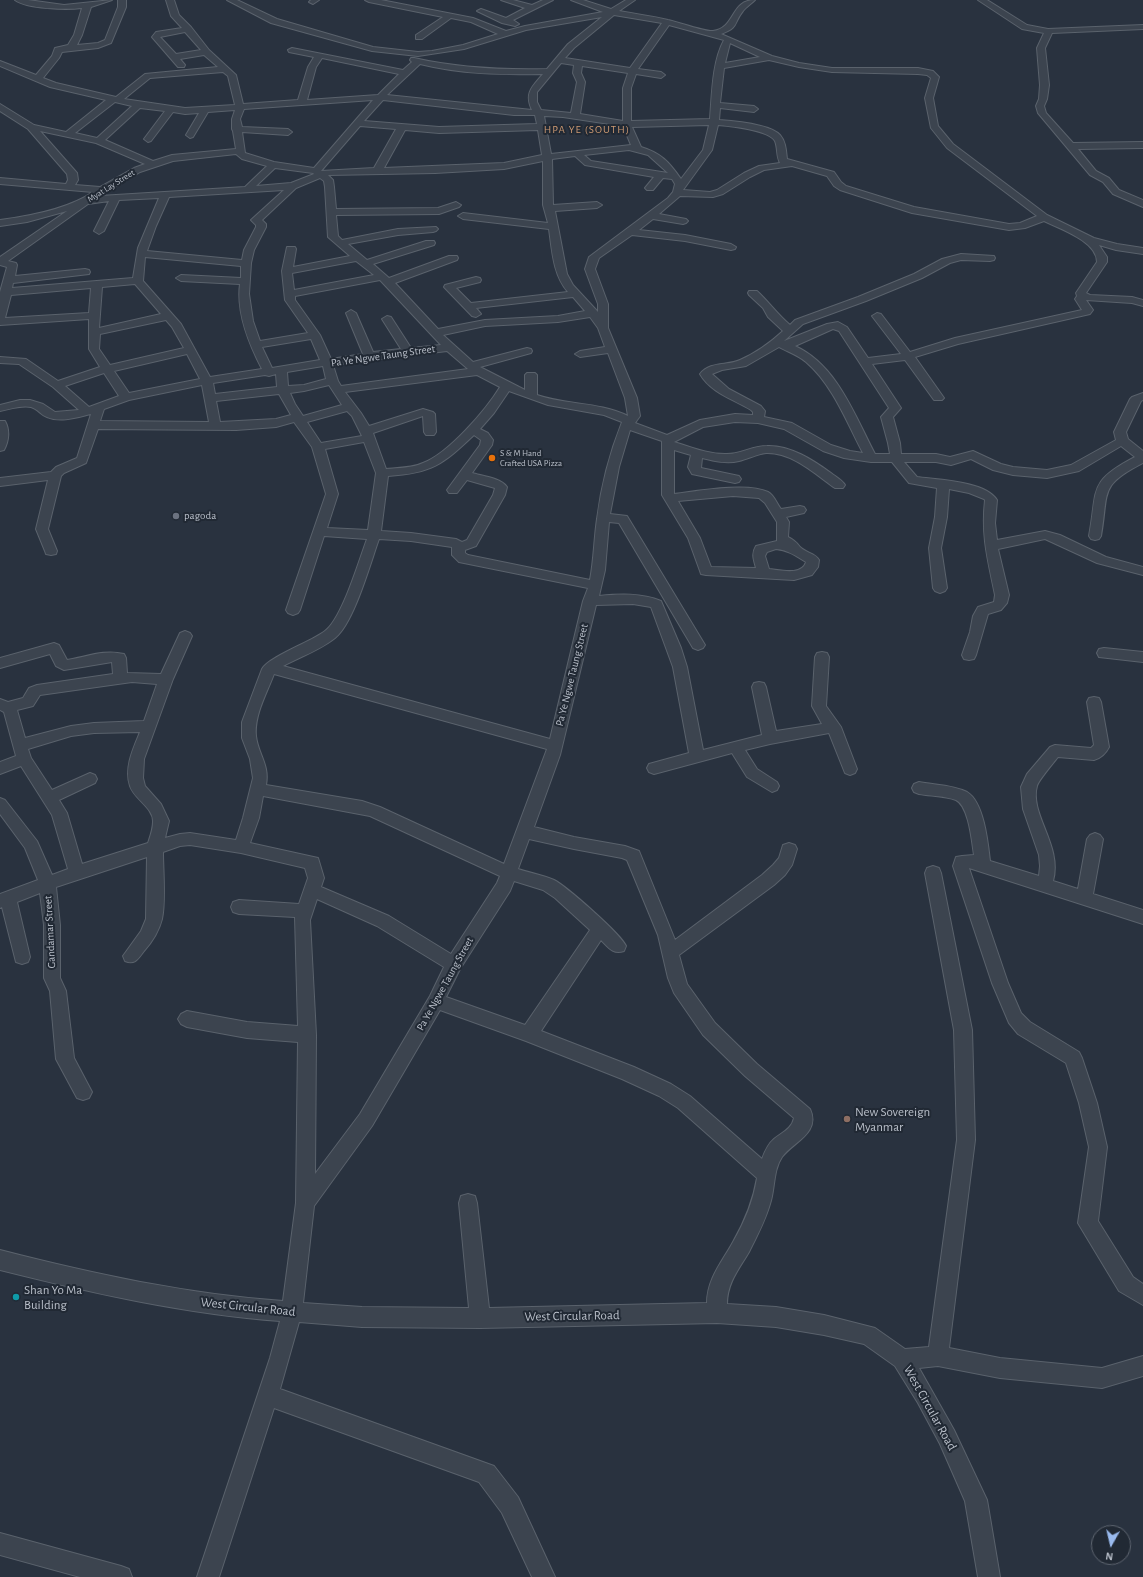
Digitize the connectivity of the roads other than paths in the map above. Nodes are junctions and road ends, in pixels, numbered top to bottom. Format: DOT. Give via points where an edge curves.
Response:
graph roads {
  1 [pos="19,0"];
  2 [pos="104,0"];
  3 [pos="122,0"];
  4 [pos="170,0"];
  5 [pos="231,0"];
  6 [pos="369,0"];
  7 [pos="429,0"];
  8 [pos="505,0"];
  9 [pos="548,0"];
  10 [pos="575,0"];
  11 [pos="631,0"];
  12 [pos="750,0"];
  13 [pos="982,0"];
  14 [pos="383,1"];
  15 [pos="87,6"];
  16 [pos="532,8"];
  17 [pos="420,11"];
  18 [pos="481,11"];
  19 [pos="612,12"];
  20 [pos="449,16"];
  21 [pos="505,21"];
  22 [pos="667,22"];
  23 [pos="1143,27"];
  24 [pos="525,28"];
  25 [pos="188,29"];
  26 [pos="1048,31"];
  27 [pos="506,34"];
  28 [pos="713,34"];
  29 [pos="419,37"];
  30 [pos="728,39"];
  31 [pos="72,46"];
  32 [pos="365,46"];
  33 [pos="292,50"];
  34 [pos="388,51"];
  35 [pos="206,52"];
  36 [pos="318,56"];
  37 [pos="174,57"];
  38 [pos="769,58"];
  39 [pos="559,60"];
  40 [pos="345,61"];
  41 [pos="418,61"];
  42 [pos="0,63"];
  43 [pos="578,63"];
  44 [pos="181,65"];
  45 [pos="721,66"];
  46 [pos="226,69"];
  47 [pos="632,70"];
  48 [pos="550,71"];
  49 [pos="405,73"];
  50 [pos="660,75"];
  51 [pos="37,79"];
  52 [pos="381,97"];
  53 [pos="115,99"];
  54 [pos="302,102"];
  55 [pos="138,105"];
  56 [pos="716,106"];
  57 [pos="0,107"];
  58 [pos="240,108"];
  59 [pos="754,109"];
  60 [pos="170,110"];
  61 [pos="205,110"];
  62 [pos="538,113"];
  63 [pos="575,116"];
  64 [pos="714,122"];
  65 [pos="357,123"];
  66 [pos="627,124"];
  67 [pos="542,126"];
  68 [pos="31,127"];
  69 [pos="402,127"];
  70 [pos="236,129"];
  71 [pos="288,132"];
  72 [pos="69,134"];
  73 [pos="190,135"];
  74 [pos="148,139"];
  75 [pos="100,141"];
  76 [pos="1143,145"];
  77 [pos="1072,146"];
  78 [pos="637,149"];
  79 [pos="239,151"];
  80 [pos="576,153"];
  81 [pos="547,157"];
  82 [pos="152,164"];
  83 [pos="791,164"];
  84 [pos="273,165"];
  85 [pos="378,170"];
  86 [pos="318,173"];
  87 [pos="661,175"];
  88 [pos="675,177"];
  89 [pos="0,181"];
  90 [pos="69,186"];
  91 [pos="293,186"];
  92 [pos="650,188"];
  93 [pos="102,190"];
  94 [pos="248,190"];
  95 [pos="679,190"];
  96 [pos="166,194"];
  97 [pos="115,198"];
  98 [pos="87,201"];
  99 [pos="456,204"];
  100 [pos="1143,204"];
  101 [pos="596,205"];
  102 [pos="549,209"];
  103 [pos="332,212"];
  104 [pos="463,216"];
  105 [pos="651,216"];
  106 [pos="1044,217"];
  107 [pos="683,221"];
  108 [pos="0,223"];
  109 [pos="554,227"];
  110 [pos="433,229"];
  111 [pos="99,231"];
  112 [pos="631,232"];
  113 [pos="1090,240"];
  114 [pos="340,242"];
  115 [pos="430,243"];
  116 [pos="731,247"];
  117 [pos="291,250"];
  118 [pos="1143,251"];
  119 [pos="142,254"];
  120 [pos="453,258"];
  121 [pos="990,258"];
  122 [pos="362,260"];
  123 [pos="0,262"];
  124 [pos="246,263"];
  125 [pos="287,271"];
  126 [pos="85,272"];
  127 [pos="181,278"];
  128 [pos="8,280"];
  129 [pos="384,280"];
  130 [pos="476,280"];
  131 [pos="138,281"];
  132 [pos="246,281"];
  133 [pos="97,284"];
  134 [pos="5,292"];
  135 [pos="753,293"];
  136 [pos="289,294"];
  137 [pos="576,294"];
  138 [pos="1082,296"];
  139 [pos="1143,303"];
  140 [pos="1,306"];
  141 [pos="468,306"];
  142 [pos="351,313"];
  143 [pos="593,313"];
  144 [pos="93,316"];
  145 [pos="169,316"];
  146 [pos="877,316"];
  147 [pos="0,318"];
  148 [pos="387,319"];
  149 [pos="0,322"];
  150 [pos="485,323"];
  151 [pos="603,328"];
  152 [pos="789,330"];
  153 [pos="95,332"];
  154 [pos="435,332"];
  155 [pos="315,335"];
  156 [pos="781,344"];
  157 [pos="256,345"];
  158 [pos="449,347"];
  159 [pos="612,349"];
  160 [pos="190,350"];
  161 [pos="526,351"];
  162 [pos="408,352"];
  163 [pos="580,354"];
  164 [pos="369,356"];
  165 [pos="908,356"];
  166 [pos="0,360"];
  167 [pos="865,362"];
  168 [pos="326,364"];
  169 [pos="474,368"];
  170 [pos="107,369"];
  171 [pos="275,372"];
  172 [pos="531,375"];
  173 [pos="206,381"];
  174 [pos="57,385"];
  175 [pos="507,385"];
  176 [pos="335,386"];
  177 [pos="282,390"];
  178 [pos="532,396"];
  179 [pos="1143,396"];
  180 [pos="126,397"];
  181 [pos="210,398"];
  182 [pos="938,398"];
  183 [pos="99,407"];
  184 [pos="350,407"];
  185 [pos="0,408"];
  186 [pos="87,411"];
  187 [pos="298,419"];
  188 [pos="758,419"];
  189 [pos="628,423"];
  190 [pos="1,424"];
  191 [pos="93,425"];
  192 [pos="215,425"];
  193 [pos="473,430"];
  194 [pos="430,432"];
  195 [pos="368,435"];
  196 [pos="668,441"];
  197 [pos="1122,441"];
  198 [pos="0,447"];
  199 [pos="318,447"];
  200 [pos="697,453"];
  201 [pos="871,458"];
  202 [pos="895,458"];
  203 [pos="1143,458"];
  204 [pos="382,473"];
  205 [pos="55,475"];
  206 [pos="464,475"];
  207 [pos="735,479"];
  208 [pos="0,482"];
  209 [pos="943,484"];
  210 [pos="839,485"];
  211 [pos="453,490"];
  212 [pos="670,498"];
  213 [pos="800,510"];
  214 [pos="778,514"];
  215 [pos="603,517"];
  216 [pos="320,532"];
  217 [pos="374,536"];
  218 [pos="1095,536"];
  219 [pos="991,546"];
  220 [pos="459,547"];
  221 [pos="51,551"];
  222 [pos="812,555"];
  223 [pos="1143,571"];
  224 [pos="764,573"];
  225 [pos="596,585"];
  226 [pos="940,588"];
  227 [pos="590,601"];
  228 [pos="293,610"];
  229 [pos="185,636"];
  230 [pos="698,645"];
  231 [pos="1104,653"];
  232 [pos="969,655"];
  233 [pos="822,657"];
  234 [pos="1143,657"];
  235 [pos="0,662"];
  236 [pos="272,668"];
  237 [pos="120,678"];
  238 [pos="166,679"];
  239 [pos="759,687"];
  240 [pos="1094,702"];
  241 [pos="5,706"];
  242 [pos="148,726"];
  243 [pos="834,727"];
  244 [pos="770,738"];
  245 [pos="555,746"];
  246 [pos="736,747"];
  247 [pos="23,752"];
  248 [pos="697,757"];
  249 [pos="0,768"];
  250 [pos="654,768"];
  251 [pos="850,769"];
  252 [pos="90,780"];
  253 [pos="772,786"];
  254 [pos="919,788"];
  255 [pos="258,789"];
  256 [pos="49,798"];
  257 [pos="0,804"];
  258 [pos="524,831"];
  259 [pos="1095,839"];
  260 [pos="241,847"];
  261 [pos="155,848"];
  262 [pos="789,849"];
  263 [pos="983,864"];
  264 [pos="76,872"];
  265 [pos="508,873"];
  266 [pos="933,873"];
  267 [pos="47,882"];
  268 [pos="1044,885"];
  269 [pos="312,890"];
  270 [pos="1084,898"];
  271 [pos="4,900"];
  272 [pos="239,907"];
  273 [pos="305,911"];
  274 [pos="1143,917"];
  275 [pos="600,928"];
  276 [pos="618,946"];
  277 [pos="670,952"];
  278 [pos="131,956"];
  279 [pos="22,957"];
  280 [pos="454,964"];
  281 [pos="436,1001"];
  282 [pos="186,1019"];
  283 [pos="529,1034"];
  284 [pos="307,1035"];
  285 [pos="83,1092"];
  286 [pos="767,1175"];
  287 [pos="468,1202"];
  288 [pos="305,1203"];
  289 [pos="0,1260"];
  290 [pos="1143,1295"];
  291 [pos="292,1312"];
  292 [pos="717,1313"];
  293 [pos="480,1318"];
  294 [pos="938,1356"];
  295 [pos="902,1358"];
  296 [pos="1143,1366"];
  297 [pos="268,1395"];
  298 [pos="0,1544"];
  299 [pos="121,1577"];
  300 [pos="211,1577"];
  301 [pos="544,1577"];
  302 [pos="989,1577"];
  1 -- 15 [label="street" via="51,7"];
  2 -- 15 [label="street"];
  3 -- 31 [label="street" via="122,7 105,44"];
  4 -- 25 [label="street" via="175,16"];
  5 -- 32 [label="street" via="274,21"];
  6 -- 14 [label="street"];
  7 -- 17 [label="street"];
  8 -- 16 [label="street"];
  9 -- 16 [label="street"];
  10 -- 19 [label="street"];
  11 -- 19 [label="street"];
  12 -- 28 [label="street" via="739,10 728,29"];
  13 -- 26 [label="street" via="1025,27"];
  14 -- 17 [label="street"];
  15 -- 31 [label="street"];
  16 -- 21 [label="street"];
  17 -- 20 [label="street"];
  18 -- 21 [label="street"];
  19 -- 22 [label="street"];
  19 -- 24 [label="street"];
  19 -- 39 [label="street" via="571,46"];
  20 -- 27 [label="street" via="473,20"];
  20 -- 29 [label="street"];
  21 -- 24 [label="street"];
  22 -- 28 [label="street"];
  22 -- 47 [label="street"];
  23 -- 26 [label="street"];
  24 -- 27 [label="street"];
  25 -- 35 [label="street"];
  25 -- 37 [label="street" via="156,35"];
  26 -- 77 [label="street" via="1041,46 1046,91 1040,108"];
  27 -- 34 [label="street" via="464,47 432,53"];
  28 -- 30 [label="street"];
  30 -- 38 [label="street"];
  30 -- 45 [label="street"];
  31 -- 51 [label="street" via="58,50"];
  32 -- 34 [label="street"];
  32 -- 40 [label="street"];
  33 -- 36 [label="street"];
  34 -- 41 [label="street"];
  35 -- 37 [label="street"];
  35 -- 46 [label="street"];
  36 -- 40 [label="street"];
  36 -- 54 [label="street" via="312,67"];
  37 -- 44 [label="street"];
  38 -- 45 [label="street"];
  38 -- 106 [label="street" via="826,70 930,73 935,77 930,98 934,126 950,146"];
  39 -- 43 [label="street"];
  39 -- 48 [label="street"];
  40 -- 49 [label="street"];
  41 -- 48 [label="street" via="473,72"];
  41 -- 49 [label="street"];
  42 -- 51 [label="street"];
  43 -- 47 [label="street"];
  43 -- 63 [label="street" via="577,73 580,82"];
  45 -- 56 [label="street"];
  46 -- 53 [label="street" via="148,76"];
  46 -- 58 [label="street" via="232,75"];
  47 -- 50 [label="street"];
  47 -- 66 [label="street" via="627,88"];
  48 -- 62 [label="street" via="533,92 533,102"];
  49 -- 52 [label="street"];
  51 -- 53 [label="street"];
  52 -- 54 [label="street"];
  52 -- 62 [label="street"];
  52 -- 65 [label="street"];
  53 -- 55 [label="street"];
  53 -- 72 [label="street"];
  54 -- 58 [label="street"];
  55 -- 60 [label="street"];
  55 -- 75 [label="street"];
  56 -- 59 [label="street"];
  56 -- 64 [label="street"];
  57 -- 68 [label="street"];
  58 -- 61 [label="street"];
  58 -- 70 [label="street"];
  60 -- 61 [label="street"];
  60 -- 74 [label="street"];
  61 -- 73 [label="street"];
  62 -- 63 [label="street"];
  62 -- 67 [label="street"];
  63 -- 66 [label="street"];
  64 -- 66 [label="street"];
  64 -- 83 [label="street" via="751,126 776,136 780,142 783,161"];
  64 -- 95 [label="street" via="707,150"];
  65 -- 69 [label="street"];
  65 -- 86 [label="street"];
  66 -- 78 [label="street"];
  67 -- 69 [label="street" via="439,130"];
  67 -- 81 [label="street"];
  68 -- 72 [label="street"];
  68 -- 90 [label="street" via="72,173"];
  69 -- 85 [label="street"];
  70 -- 71 [label="street"];
  70 -- 79 [label="street" via="240,143"];
  72 -- 75 [label="street"];
  75 -- 82 [label="street"];
  76 -- 77 [label="street"];
  77 -- 100 [label="street" via="1093,173 1106,180 1116,192"];
  78 -- 80 [label="street" via="629,147"];
  78 -- 88 [label="street" via="651,154 668,167"];
  79 -- 82 [label="street, Myat Lay Street" via="172,158"];
  79 -- 84 [label="street" via="245,157"];
  80 -- 81 [label="street"];
  80 -- 87 [label="street" via="588,163"];
  81 -- 85 [label="street" via="504,166"];
  81 -- 102 [label="street"];
  82 -- 93 [label="street, Myat Lay Street"];
  83 -- 95 [label="street" via="762,168 710,195"];
  83 -- 106 [label="street" via="831,174 842,188 912,210 1009,227 1022,226"];
  84 -- 86 [label="street"];
  84 -- 94 [label="street"];
  85 -- 86 [label="street"];
  86 -- 91 [label="street"];
  86 -- 103 [label="street" via="328,180"];
  87 -- 88 [label="street"];
  87 -- 92 [label="street"];
  88 -- 95 [label="street" via="680,184"];
  89 -- 90 [label="street"];
  90 -- 93 [label="street"];
  91 -- 94 [label="street"];
  91 -- 124 [label="street" via="256,220 261,227 249,250"];
  93 -- 98 [label="street, Myat Lay Street"];
  94 -- 96 [label="street"];
  95 -- 105 [label="street" via="672,200"];
  96 -- 97 [label="street"];
  96 -- 119 [label="street" via="147,236"];
  97 -- 98 [label="street"];
  97 -- 111 [label="street"];
  98 -- 108 [label="street" via="27,219"];
  98 -- 123 [label="street, Myat Lay Street"];
  99 -- 103 [label="street" via="439,211"];
  101 -- 102 [label="street"];
  102 -- 109 [label="street"];
  103 -- 114 [label="street" via="332,237"];
  104 -- 109 [label="street"];
  105 -- 107 [label="street"];
  105 -- 112 [label="street"];
  106 -- 113 [label="street"];
  109 -- 137 [label="street" via="562,274"];
  110 -- 114 [label="street"];
  112 -- 116 [label="street" via="685,238"];
  112 -- 151 [label="street" via="594,257 592,262 590,270 603,304"];
  113 -- 118 [label="street"];
  113 -- 138 [label="street" via="1102,257 1102,262 1080,293"];
  114 -- 122 [label="street"];
  115 -- 122 [label="street"];
  117 -- 125 [label="street"];
  119 -- 124 [label="street"];
  119 -- 131 [label="street" via="137,273"];
  120 -- 129 [label="street"];
  121 -- 152 [label="street" via="961,257 946,261 918,276 799,322"];
  122 -- 125 [label="street"];
  122 -- 129 [label="street"];
  123 -- 128 [label="street" via="12,265"];
  124 -- 132 [label="street"];
  125 -- 136 [label="street"];
  126 -- 128 [label="street"];
  127 -- 132 [label="street"];
  128 -- 134 [label="street"];
  129 -- 136 [label="street"];
  129 -- 154 [label="street"];
  130 -- 141 [label="street" via="449,287"];
  131 -- 133 [label="street"];
  131 -- 145 [label="street"];
  132 -- 157 [label="street" via="244,294 248,321"];
  133 -- 134 [label="street"];
  133 -- 144 [label="street"];
  134 -- 140 [label="street"];
  135 -- 152 [label="street"];
  136 -- 155 [label="street" via="290,300"];
  137 -- 141 [label="street"];
  137 -- 143 [label="street"];
  138 -- 139 [label="street"];
  138 -- 165 [label="street" via="1080,299 1088,310 1086,312 955,341"];
  140 -- 147 [label="street"];
  141 -- 150 [label="street"];
  142 -- 164 [label="street"];
  143 -- 150 [label="street" via="558,319"];
  143 -- 151 [label="street"];
  144 -- 149 [label="street"];
  144 -- 153 [label="street" via="92,330"];
  145 -- 153 [label="street"];
  145 -- 160 [label="street"];
  146 -- 165 [label="street"];
  148 -- 162 [label="street"];
  150 -- 154 [label="street"];
  151 -- 159 [label="street"];
  152 -- 156 [label="street"];
  153 -- 170 [label="street" via="94,348"];
  154 -- 158 [label="street"];
  155 -- 157 [label="street"];
  155 -- 168 [label="street"];
  156 -- 167 [label="street" via="838,325"];
  156 -- 188 [label="street" via="742,364 720,367 706,374 710,380 736,398 756,407 759,411"];
  156 -- 201 [label="street" via="813,362 837,394"];
  157 -- 171 [label="street"];
  158 -- 162 [label="street, Pa Ye Ngwe Taung Street"];
  158 -- 169 [label="street, Pa Ye Ngwe Taung Street"];
  159 -- 163 [label="street"];
  159 -- 189 [label="street" via="631,398 634,416"];
  160 -- 170 [label="street"];
  160 -- 173 [label="street"];
  161 -- 169 [label="street"];
  162 -- 164 [label="street, Pa Ye Ngwe Taung Street"];
  164 -- 168 [label="street, Pa Ye Ngwe Taung Street"];
  165 -- 167 [label="street"];
  165 -- 182 [label="street"];
  166 -- 174 [label="street" via="22,361"];
  167 -- 202 [label="street" via="896,408 887,417"];
  168 -- 171 [label="street, Pa Ye Ngwe Taung Street"];
  168 -- 176 [label="street"];
  169 -- 175 [label="street, Pa Ye Ngwe Taung Street"];
  169 -- 176 [label="street"];
  170 -- 174 [label="street"];
  170 -- 180 [label="street"];
  171 -- 173 [label="street, Pa Ye Ngwe Taung Street"];
  171 -- 177 [label="street"];
  172 -- 178 [label="street"];
  173 -- 180 [label="street, Pa Ye Ngwe Taung Street"];
  173 -- 181 [label="street"];
  174 -- 186 [label="street"];
  175 -- 178 [label="street, Pa Ye Ngwe Taung Street"];
  175 -- 193 [label="street" via="495,406"];
  176 -- 177 [label="street"];
  176 -- 184 [label="street"];
  177 -- 181 [label="street"];
  177 -- 187 [label="street"];
  178 -- 189 [label="street, Pa Ye Ngwe Taung Street" via="563,406 606,411 621,416"];
  179 -- 197 [label="street" via="1136,399 1124,421 1120,432"];
  180 -- 183 [label="street, Pa Ye Ngwe Taung Street"];
  181 -- 192 [label="street"];
  183 -- 186 [label="street, Pa Ye Ngwe Taung Street"];
  183 -- 191 [label="street"];
  184 -- 187 [label="street"];
  184 -- 195 [label="street"];
  185 -- 186 [label="street, Pa Ye Ngwe Taung Street" via="26,404 40,406 49,414 56,415"];
  187 -- 192 [label="street" via="254,425"];
  187 -- 199 [label="street"];
  188 -- 196 [label="street" via="735,418 700,424"];
  188 -- 201 [label="street" via="788,426 827,448 848,456"];
  189 -- 196 [label="street"];
  189 -- 215 [label="street, Pa Ye Ngwe Taung Street" via="621,433"];
  190 -- 198 [label="street" via="3,440"];
  191 -- 192 [label="street"];
  191 -- 205 [label="street" via="82,460"];
  193 -- 204 [label="street" via="428,466"];
  193 -- 206 [label="street" via="487,440"];
  194 -- 195 [label="street" via="429,414 423,412"];
  195 -- 199 [label="street"];
  195 -- 204 [label="street"];
  196 -- 200 [label="street"];
  196 -- 212 [label="street"];
  197 -- 202 [label="street" via="1075,468 1047,474 997,467 973,455 951,461 936,458"];
  197 -- 203 [label="street"];
  199 -- 216 [label="street" via="332,494"];
  200 -- 207 [label="street" via="694,467 696,471"];
  200 -- 210 [label="street" via="733,458 773,450 801,459"];
  201 -- 202 [label="street"];
  202 -- 209 [label="street" via="913,480"];
  203 -- 218 [label="street" via="1108,480 1103,488"];
  204 -- 217 [label="street"];
  205 -- 208 [label="street"];
  205 -- 221 [label="street" via="42,529"];
  206 -- 211 [label="street"];
  206 -- 220 [label="street" via="501,487 472,542"];
  209 -- 219 [label="street" via="972,489 988,496 991,500"];
  209 -- 226 [label="street" via="936,548"];
  212 -- 214 [label="street" via="758,493 764,495"];
  212 -- 224 [label="street" via="694,538 706,571"];
  213 -- 214 [label="street"];
  214 -- 222 [label="street" via="783,522 782,539"];
  215 -- 225 [label="street, Pa Ye Ngwe Taung Street"];
  215 -- 230 [label="street" via="623,519"];
  216 -- 217 [label="street"];
  216 -- 228 [label="street"];
  217 -- 220 [label="street" via="456,543"];
  217 -- 236 [label="street" via="343,620 331,634"];
  219 -- 223 [label="street" via="1045,535 1102,560"];
  219 -- 232 [label="street" via="1002,595 997,607 984,610 980,616"];
  220 -- 225 [label="street" via="458,555 464,559"];
  225 -- 227 [label="street, Pa Ye Ngwe Taung Street"];
  227 -- 245 [label="street, Pa Ye Ngwe Taung Street"];
  227 -- 248 [label="street" via="650,601 656,604 680,667"];
  229 -- 238 [label="street"];
  231 -- 234 [label="street"];
  233 -- 243 [label="street" via="819,706"];
  235 -- 237 [label="street" via="50,648 54,648 64,665 115,656 119,658"];
  236 -- 245 [label="street"];
  236 -- 255 [label="street" via="269,669 249,722 249,738 257,759 260,778"];
  237 -- 238 [label="street"];
  237 -- 241 [label="street" via="37,690 28,702"];
  238 -- 242 [label="street"];
  239 -- 244 [label="street"];
  240 -- 268 [label="street" via="1102,747 1094,754 1055,751 1031,779 1028,795 1030,808 1045,846 1048,865"];
  241 -- 247 [label="street"];
  242 -- 247 [label="street" via="71,731"];
  242 -- 261 [label="street" via="137,759 136,778 140,791 153,803 161,821"];
  243 -- 244 [label="street"];
  243 -- 251 [label="street"];
  244 -- 246 [label="street"];
  245 -- 258 [label="street, Pa Ye Ngwe Taung Street"];
  246 -- 248 [label="street"];
  246 -- 253 [label="street" via="752,773"];
  247 -- 249 [label="street"];
  247 -- 256 [label="street"];
  248 -- 250 [label="street"];
  252 -- 256 [label="street"];
  254 -- 263 [label="street" via="962,796 970,804"];
  255 -- 260 [label="street"];
  255 -- 265 [label="street" via="362,807"];
  256 -- 264 [label="street" via="59,813"];
  257 -- 267 [label="street, Gandamar Street" via="32,845"];
  258 -- 265 [label="street, Pa Ye Ngwe Taung Street"];
  258 -- 277 [label="street" via="625,852 633,856 666,935"];
  259 -- 270 [label="street"];
  260 -- 261 [label="street" via="190,839 172,841"];
  260 -- 269 [label="street" via="312,863 316,878"];
  261 -- 264 [label="street"];
  261 -- 278 [label="street" via="154,922"];
  262 -- 277 [label="street" via="786,860 768,880"];
  263 -- 268 [label="street"];
  263 -- 290 [label="street" via="971,860 962,862 961,866 1000,983 1015,1018 1024,1028 1072,1058 1088,1103 1098,1147 1088,1223 1126,1284"];
  264 -- 267 [label="street"];
  265 -- 275 [label="street" via="548,885"];
  265 -- 280 [label="street, Pa Ye Ngwe Taung Street" via="504,886"];
  266 -- 294 [label="street" via="963,1030 966,1140"];
  267 -- 271 [label="street"];
  267 -- 285 [label="street, Gandamar Street" via="52,925 52,978 58,991 65,1059"];
  268 -- 270 [label="street"];
  269 -- 273 [label="street"];
  269 -- 280 [label="street" via="383,921"];
  270 -- 274 [label="street"];
  271 -- 279 [label="street"];
  272 -- 273 [label="street"];
  273 -- 284 [label="street" via="302,920"];
  275 -- 276 [label="street"];
  275 -- 283 [label="street"];
  277 -- 286 [label="street" via="680,988 709,1029 751,1070 804,1115 804,1124 800,1130 780,1146 773,1156"];
  280 -- 281 [label="street, Pa Ye Ngwe Taung Street"];
  281 -- 283 [label="street"];
  281 -- 288 [label="street, Pa Ye Ngwe Taung Street" via="366,1120"];
  282 -- 284 [label="street" via="247,1030"];
  283 -- 286 [label="street" via="665,1090 684,1102"];
  284 -- 288 [label="street"];
  286 -- 292 [label="street" via="762,1202 756,1216 720,1281"];
  287 -- 293 [label="street"];
  288 -- 291 [label="street, Pa Ye Ngwe Taung Street"];
  289 -- 291 [label="street, West Circular Road" via="87,1282 206,1303"];
  291 -- 293 [label="street, West Circular Road" via="362,1317"];
  291 -- 297 [label="street, Pa Ye Ngwe Taung Street"];
  292 -- 293 [label="street, West Circular Road"];
  292 -- 295 [label="street, West Circular Road" via="776,1317 868,1335"];
  294 -- 295 [label="street"];
  294 -- 296 [label="street" via="1000,1368 1102,1378"];
  295 -- 302 [label="street, West Circular Road" via="940,1423 976,1500"];
  297 -- 300 [label="street, Pa Ye Ngwe Taung Street"];
  297 -- 301 [label="street" via="486,1474 510,1505"];
  298 -- 299 [label="street"];
}
